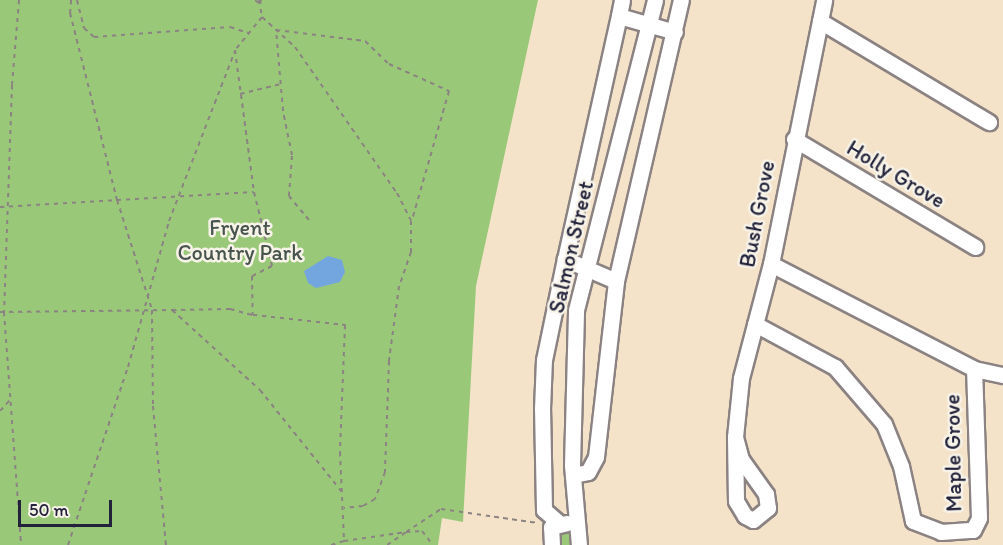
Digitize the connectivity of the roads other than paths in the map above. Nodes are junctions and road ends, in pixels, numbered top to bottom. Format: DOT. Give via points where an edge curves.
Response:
graph roads {
  1 [pos="622,0"];
  2 [pos="655,0"];
  3 [pos="681,0"];
  4 [pos="824,0"];
  5 [pos="619,16"];
  6 [pos="820,21"];
  7 [pos="650,25"];
  8 [pos="675,32"];
  9 [pos="989,122"];
  10 [pos="794,139"];
  11 [pos="975,247"];
  12 [pos="565,259"];
  13 [pos="771,264"];
  14 [pos="587,269"];
  15 [pos="616,281"];
  16 [pos="755,324"];
  17 [pos="974,369"];
  18 [pos="1003,375"];
  19 [pos="735,437"];
  20 [pos="573,475"];
  21 [pos="578,524"];
  22 [pos="555,525"];
  23 [pos="552,545"];
  24 [pos="579,545"];
  1 -- 5 [label="street"];
  2 -- 7 [label="street, Salmon Street"];
  3 -- 8 [label="street"];
  4 -- 6 [label="street, Bush Grove"];
  5 -- 7 [label="street"];
  5 -- 12 [label="street"];
  6 -- 9 [label="street"];
  6 -- 10 [label="street, Bush Grove"];
  7 -- 8 [label="street"];
  7 -- 14 [label="street, Salmon Street"];
  8 -- 15 [label="street"];
  10 -- 11 [label="street, Holly Grove"];
  10 -- 13 [label="street, Bush Grove"];
  12 -- 14 [label="street"];
  12 -- 22 [label="street" via="544,360 542,409 544,510"];
  13 -- 16 [label="street, Bush Grove"];
  13 -- 17 [label="street, Maple Grove"];
  14 -- 15 [label="street"];
  14 -- 20 [label="street, Salmon Street" via="576,310"];
  15 -- 20 [label="street" via="596,457 588,472"];
  16 -- 17 [label="street, Maple Grove" via="835,367 884,424 901,466 913,521 941,532 973,531 979,518"];
  16 -- 19 [label="street, Bush Grove" via="741,378"];
  17 -- 18 [label="street, Maple Grove"];
  19 -- 19 [label="street, Bush Grove" via="736,501 745,516 753,520 768,508 766,494 741,459"];
  20 -- 21 [label="street, Salmon Street"];
  21 -- 22 [label="street"];
  21 -- 24 [label="street, Salmon Street"];
  22 -- 23 [label="street"];
}
